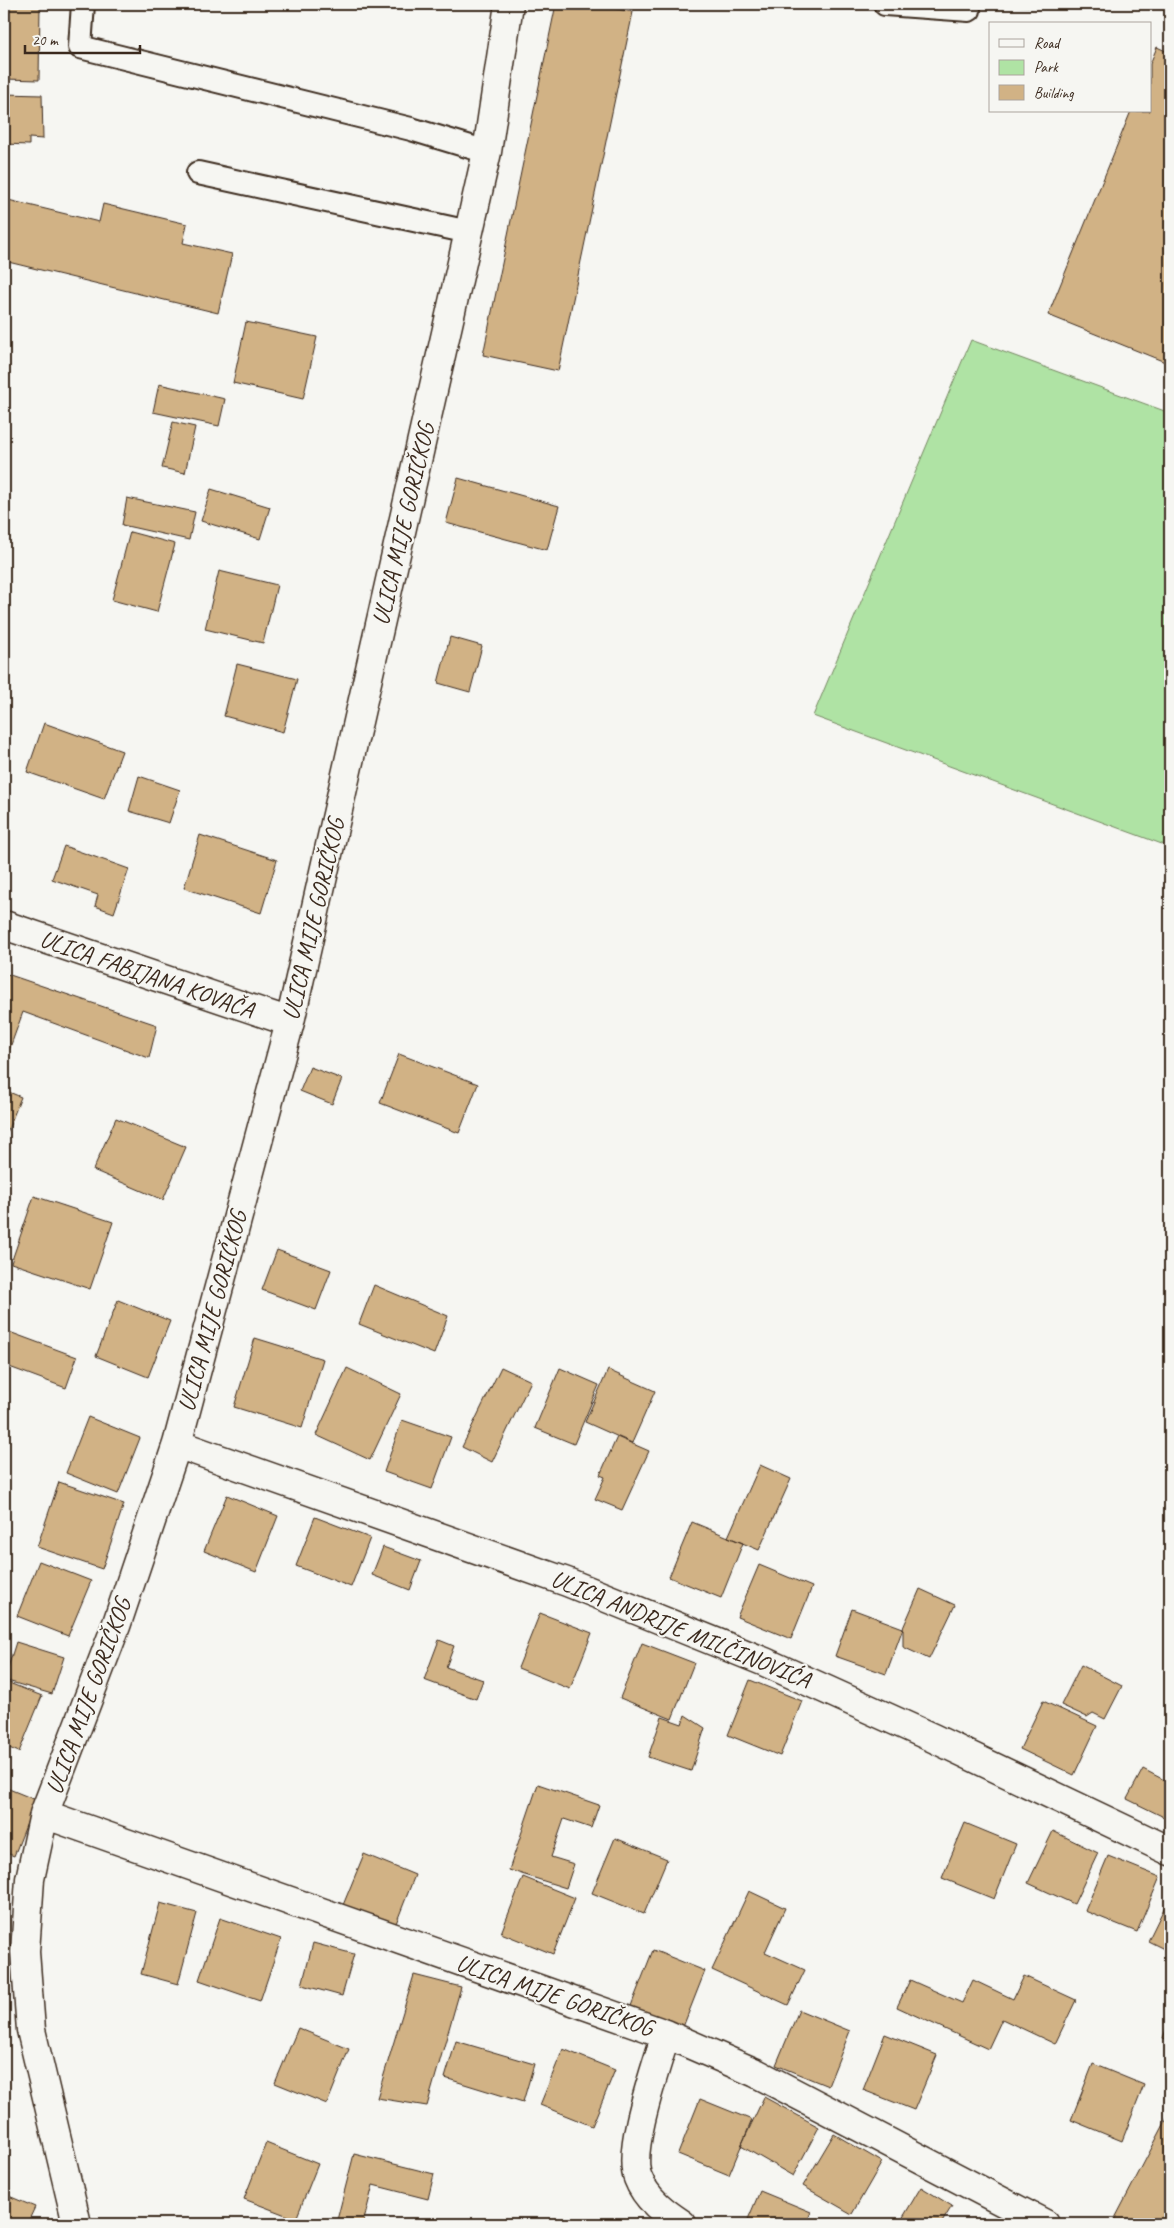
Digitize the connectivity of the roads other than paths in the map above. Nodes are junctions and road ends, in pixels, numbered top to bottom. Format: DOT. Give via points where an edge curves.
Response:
graph roads {
  1 [pos="83,4"];
  2 [pos="509,4"];
  3 [pos="885,4"];
  4 [pos="969,10"];
  5 [pos="487,152"];
  6 [pos="198,173"];
  7 [pos="469,232"];
  8 [pos="4,925"];
  9 [pos="290,1022"];
  10 [pos="177,1444"];
  11 [pos="44,1814"];
  12 [pos="1170,1852"];
  13 [pos="666,2034"];
  14 [pos="77,2224"];
  15 [pos="682,2224"];
  16 [pos="1045,2224"];
  1 -- 5 [label="lane" via="80,47 411,129"];
  2 -- 5 [label="street, ULICA MIJE GORIČKOG"];
  3 -- 4 [label="lane"];
  5 -- 7 [label="street, ULICA MIJE GORIČKOG"];
  6 -- 7 [label="lane"];
  7 -- 9 [label="street, ULICA MIJE GORIČKOG"];
  8 -- 9 [label="street, ULICA FABIJANA KOVAČA"];
  9 -- 10 [label="street, ULICA MIJE GORIČKOG"];
  10 -- 11 [label="street, ULICA MIJE GORIČKOG" via="116,1626"];
  10 -- 12 [label="street, ULICA ANDRIJE MILČINOVIĆA" via="567,1582 765,1662"];
  11 -- 13 [label="street, ULICA MIJE GORIČKOG"];
  11 -- 14 [label="street, ULICA MIJE GORIČKOG" via="30,1879 25,1952 31,2030"];
  13 -- 15 [label="street" via="636,2140 637,2177 648,2196"];
  13 -- 16 [label="street, ULICA MIJE GORIČKOG" via="756,2073"];
}
